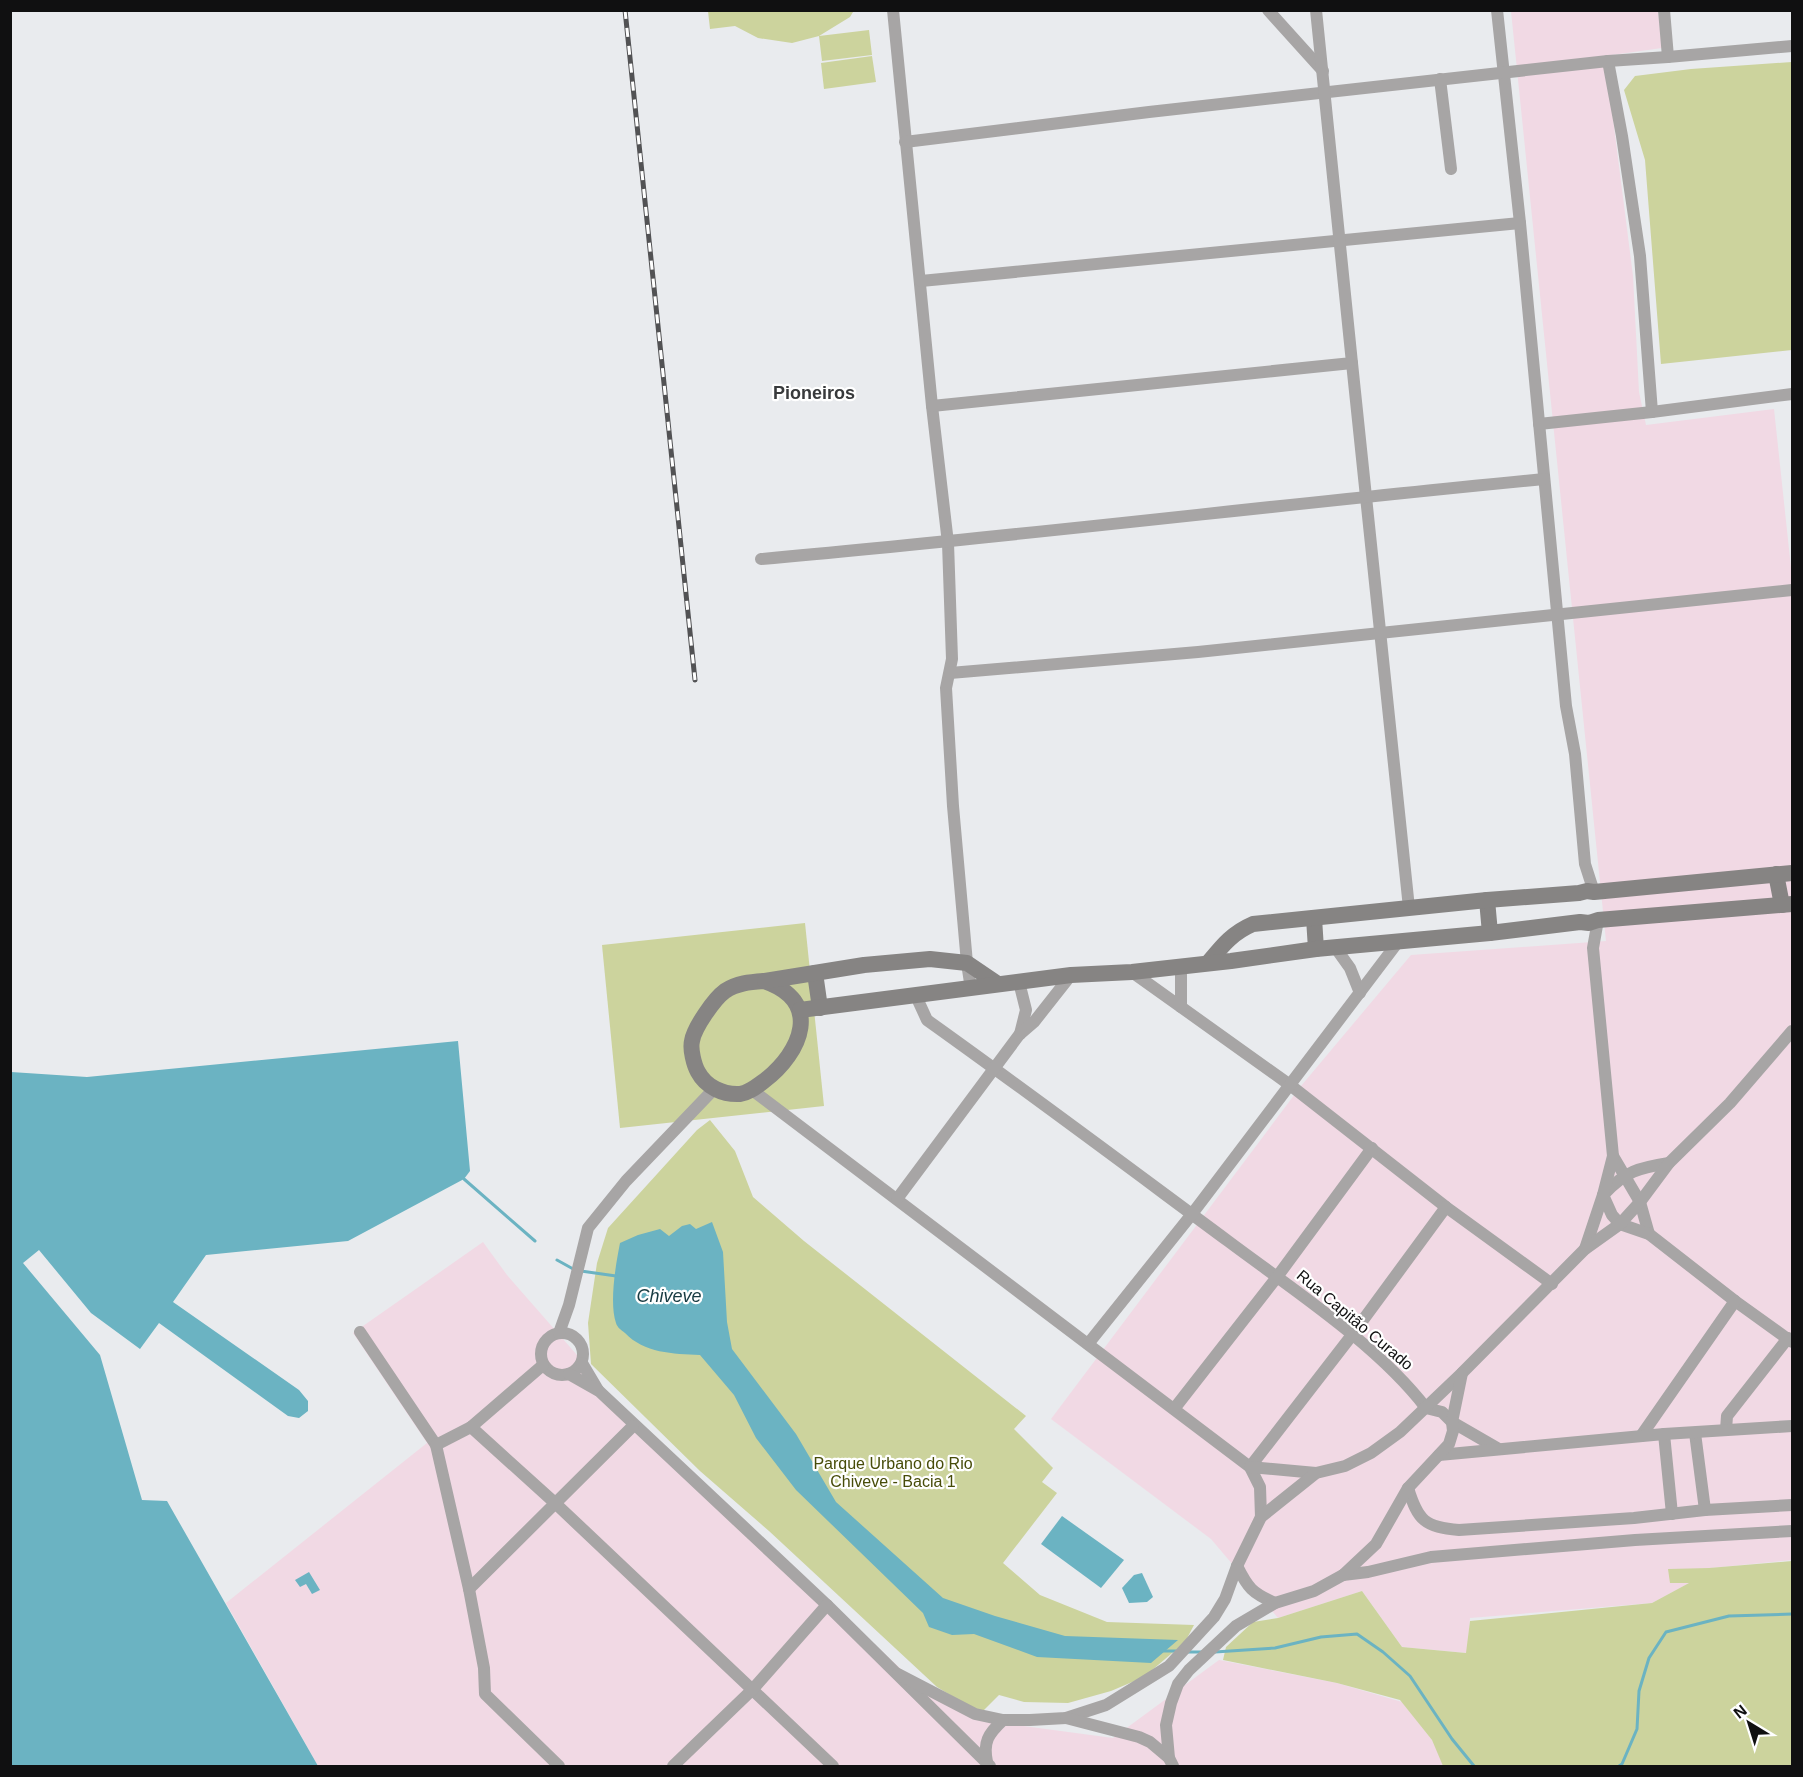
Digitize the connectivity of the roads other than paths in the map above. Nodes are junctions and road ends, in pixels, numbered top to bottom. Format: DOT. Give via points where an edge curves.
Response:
graph roads {
  1 [pos="893,10"];
  2 [pos="1268,10"];
  3 [pos="1316,10"];
  4 [pos="1497,10"];
  5 [pos="1664,10"];
  6 [pos="1792,46"];
  7 [pos="1668,57"];
  8 [pos="1608,61"];
  9 [pos="1323,71"];
  10 [pos="1503,72"];
  11 [pos="1440,79"];
  12 [pos="1325,92"];
  13 [pos="905,142"];
  14 [pos="1451,169"];
  15 [pos="1520,223"];
  16 [pos="1339,242"];
  17 [pos="921,281"];
  18 [pos="1352,363"];
  19 [pos="1792,394"];
  20 [pos="932,406"];
  21 [pos="1652,412"];
  22 [pos="1539,424"];
  23 [pos="1544,479"];
  24 [pos="1365,496"];
  25 [pos="948,543"];
  26 [pos="760,560"];
  27 [pos="1792,590"];
  28 [pos="1558,614"];
  29 [pos="1379,632"];
  30 [pos="950,673"];
  31 [pos="1784,874"];
  32 [pos="1587,893"];
  33 [pos="1487,900"];
  34 [pos="1787,904"];
  35 [pos="1409,908"];
  36 [pos="1314,918"];
  37 [pos="1598,920"];
  38 [pos="1580,922"];
  39 [pos="1490,933"];
  40 [pos="1398,942"];
  41 [pos="1335,947"];
  42 [pos="1593,948"];
  43 [pos="1316,949"];
  44 [pos="967,963"];
  45 [pos="1208,963"];
  46 [pos="1181,966"];
  47 [pos="1132,972"];
  48 [pos="815,973"];
  49 [pos="1071,975"];
  50 [pos="764,981"];
  51 [pos="1019,982"];
  52 [pos="998,984"];
  53 [pos="971,989"];
  54 [pos="1360,993"];
  55 [pos="916,996"];
  56 [pos="1181,1007"];
  57 [pos="820,1008"];
  58 [pos="800,1010"];
  59 [pos="1792,1031"];
  60 [pos="1019,1035"];
  61 [pos="1792,1044"];
  62 [pos="1776,1050"];
  63 [pos="995,1068"];
  64 [pos="1290,1084"];
  65 [pos="714,1089"];
  66 [pos="752,1090"];
  67 [pos="1372,1148"];
  68 [pos="1613,1156"];
  69 [pos="1669,1163"];
  70 [pos="1624,1176"];
  71 [pos="1603,1195"];
  72 [pos="897,1199"];
  73 [pos="1640,1202"];
  74 [pos="1446,1207"];
  75 [pos="1192,1214"];
  76 [pos="1620,1224"];
  77 [pos="1649,1234"];
  78 [pos="1586,1249"];
  79 [pos="1277,1277"];
  80 [pos="1552,1284"];
  81 [pos="1735,1301"];
  82 [pos="569,1305"];
  83 [pos="360,1332"];
  84 [pos="559,1333"];
  85 [pos="1352,1335"];
  86 [pos="573,1336"];
  87 [pos="1790,1340"];
  88 [pos="1088,1344"];
  89 [pos="582,1363"];
  90 [pos="543,1365"];
  91 [pos="1462,1373"];
  92 [pos="569,1374"];
  93 [pos="598,1391"];
  94 [pos="1425,1408"];
  95 [pos="1174,1409"];
  96 [pos="1452,1422"];
  97 [pos="633,1426"];
  98 [pos="1792,1426"];
  99 [pos="471,1427"];
  100 [pos="1726,1430"];
  101 [pos="1695,1433"];
  102 [pos="1664,1434"];
  103 [pos="1641,1436"];
  104 [pos="436,1445"];
  105 [pos="1497,1448"];
  106 [pos="1440,1455"];
  107 [pos="1250,1467"];
  108 [pos="1316,1473"];
  109 [pos="1408,1488"];
  110 [pos="555,1503"];
  111 [pos="1792,1505"];
  112 [pos="1705,1510"];
  113 [pos="1672,1514"];
  114 [pos="1261,1517"];
  115 [pos="1634,1518"];
  116 [pos="1792,1531"];
  117 [pos="1635,1540"];
  118 [pos="1237,1566"];
  119 [pos="1343,1575"];
  120 [pos="469,1589"];
  121 [pos="1275,1603"];
  122 [pos="827,1605"];
  123 [pos="898,1674"];
  124 [pos="753,1689"];
  125 [pos="1066,1718"];
  126 [pos="1003,1720"];
  127 [pos="1171,1762"];
  128 [pos="988,1764"];
  129 [pos="559,1767"];
  130 [pos="673,1767"];
  131 [pos="833,1767"];
  1 -- 13 [label="street"];
  2 -- 9 [label="street"];
  3 -- 9 [label="street"];
  4 -- 10 [label="street"];
  5 -- 7 [label="street"];
  6 -- 7 [label="street"];
  7 -- 8 [label="street"];
  8 -- 10 [label="street"];
  8 -- 21 [label="street" via="1640,256"];
  9 -- 12 [label="street"];
  10 -- 11 [label="street"];
  10 -- 15 [label="street"];
  11 -- 12 [label="street"];
  11 -- 14 [label="street"];
  12 -- 13 [label="street"];
  12 -- 16 [label="street"];
  13 -- 17 [label="street"];
  15 -- 16 [label="street"];
  15 -- 22 [label="street"];
  16 -- 17 [label="street"];
  16 -- 18 [label="street"];
  17 -- 20 [label="street"];
  18 -- 20 [label="street"];
  18 -- 24 [label="street"];
  19 -- 21 [label="street"];
  20 -- 25 [label="street"];
  21 -- 22 [label="street"];
  22 -- 23 [label="street"];
  23 -- 24 [label="street"];
  23 -- 28 [label="street"];
  24 -- 25 [label="street"];
  24 -- 29 [label="street"];
  25 -- 26 [label="street"];
  25 -- 30 [label="street"];
  27 -- 28 [label="street"];
  28 -- 29 [label="street"];
  28 -- 32 [label="street"];
  29 -- 30 [label="street"];
  29 -- 35 [label="street"];
  30 -- 44 [label="street" via="946,688 950,771"];
  31 -- 32 [label="street"];
  31 -- 34 [label="street"];
  32 -- 33 [label="street"];
  32 -- 37 [label="street" via="1600,896 1604,908"];
  32 -- 38 [label="street" via="1573,900 1574,916"];
  33 -- 35 [label="street"];
  33 -- 39 [label="street"];
  34 -- 37 [label="street"];
  35 -- 36 [label="street"];
  36 -- 43 [label="street"];
  36 -- 45 [label="street" via="1252,924 1229,938"];
  37 -- 38 [label="street"];
  37 -- 42 [label="street"];
  38 -- 39 [label="street"];
  38 -- 42 [label="street"];
  39 -- 40 [label="street"];
  40 -- 41 [label="street"];
  40 -- 54 [label="street"];
  41 -- 43 [label="street"];
  41 -- 54 [label="street" via="1350,968"];
  42 -- 68 [label="street"];
  43 -- 45 [label="street"];
  44 -- 48 [label="street" via="930,959"];
  44 -- 52 [label="street"];
  44 -- 53 [label="street"];
  45 -- 46 [label="street"];
  46 -- 47 [label="street"];
  46 -- 56 [label="street"];
  47 -- 49 [label="street"];
  47 -- 56 [label="street"];
  48 -- 50 [label="street"];
  48 -- 57 [label="street"];
  49 -- 51 [label="street"];
  49 -- 60 [label="street"];
  50 -- 58 [label="street" via="779,986"];
  50 -- 65 [label="street" via="744,982 724,992 705,1014 692,1041 696,1070"];
  51 -- 52 [label="street"];
  51 -- 60 [label="street" via="1026,1010"];
  52 -- 53 [label="street"];
  53 -- 55 [label="street"];
  54 -- 64 [label="street"];
  55 -- 57 [label="street"];
  55 -- 63 [label="street, Rua Capitão Curado" via="927,1020"];
  56 -- 64 [label="street"];
  57 -- 58 [label="street"];
  58 -- 66 [label="street" via="801,1031 792,1052 777,1071"];
  59 -- 62 [label="street"];
  60 -- 63 [label="street"];
  61 -- 62 [label="street"];
  62 -- 69 [label="street" via="1730,1103"];
  63 -- 72 [label="street"];
  63 -- 75 [label="street, Rua Capitão Curado"];
  64 -- 67 [label="street"];
  64 -- 75 [label="street"];
  65 -- 66 [label="street" via="741,1094"];
  65 -- 82 [label="street" via="626,1181 588,1228"];
  66 -- 72 [label="street"];
  67 -- 74 [label="street"];
  67 -- 79 [label="street"];
  68 -- 70 [label="street"];
  68 -- 71 [label="street"];
  69 -- 70 [label="street" via="1640,1168"];
  69 -- 73 [label="street"];
  70 -- 71 [label="street"];
  70 -- 73 [label="street"];
  71 -- 76 [label="street"];
  71 -- 78 [label="street"];
  72 -- 88 [label="street"];
  73 -- 76 [label="street"];
  73 -- 77 [label="street"];
  74 -- 80 [label="street"];
  74 -- 85 [label="street"];
  75 -- 79 [label="street, Rua Capitão Curado"];
  75 -- 88 [label="street"];
  76 -- 77 [label="street"];
  76 -- 78 [label="street"];
  77 -- 81 [label="street"];
  78 -- 80 [label="street"];
  79 -- 85 [label="street, Rua Capitão Curado"];
  79 -- 95 [label="street"];
  80 -- 91 [label="street"];
  81 -- 87 [label="street"];
  81 -- 103 [label="street"];
  82 -- 84 [label="street"];
  82 -- 86 [label="street"];
  83 -- 104 [label="street"];
  84 -- 86 [label="street"];
  84 -- 90 [label="street" via="543,1344"];
  85 -- 94 [label="street, Rua Capitão Curado" via="1411,1389"];
  85 -- 107 [label="street"];
  86 -- 89 [label="street" via="582,1348"];
  87 -- 100 [label="street" via="1726,1416"];
  88 -- 95 [label="street"];
  89 -- 92 [label="street"];
  89 -- 93 [label="street"];
  90 -- 92 [label="street" via="559,1376"];
  90 -- 99 [label="street"];
  91 -- 94 [label="street"];
  91 -- 96 [label="street"];
  92 -- 93 [label="street"];
  93 -- 97 [label="street"];
  94 -- 96 [label="street" via="1443,1412"];
  94 -- 108 [label="street" via="1371,1453 1345,1466"];
  95 -- 107 [label="street"];
  96 -- 105 [label="street"];
  96 -- 106 [label="street" via="1449,1444"];
  97 -- 110 [label="street"];
  97 -- 122 [label="street"];
  98 -- 100 [label="street"];
  99 -- 104 [label="street"];
  99 -- 110 [label="street"];
  100 -- 101 [label="street"];
  101 -- 102 [label="street"];
  101 -- 112 [label="street"];
  102 -- 103 [label="street"];
  102 -- 113 [label="street"];
  103 -- 105 [label="street"];
  104 -- 120 [label="street"];
  105 -- 106 [label="street"];
  106 -- 109 [label="street"];
  107 -- 108 [label="street"];
  107 -- 114 [label="street" via="1260,1487"];
  108 -- 114 [label="street"];
  109 -- 115 [label="street" via="1416,1513 1436,1528 1459,1530"];
  109 -- 119 [label="street" via="1376,1544"];
  110 -- 120 [label="street"];
  110 -- 124 [label="street"];
  111 -- 112 [label="street"];
  112 -- 113 [label="street"];
  113 -- 115 [label="street"];
  114 -- 118 [label="street"];
  115 -- 117 [label="street"];
  116 -- 117 [label="street"];
  117 -- 119 [label="street" via="1431,1557"];
  118 -- 121 [label="street" via="1255,1594"];
  118 -- 125 [label="street" via="1214,1617 1169,1666 1106,1705"];
  119 -- 121 [label="street" via="1314,1591"];
  120 -- 129 [label="street" via="485,1694"];
  121 -- 127 [label="street" via="1236,1626 1178,1684 1166,1725"];
  122 -- 123 [label="street"];
  122 -- 124 [label="street"];
  123 -- 126 [label="street" via="975,1714"];
  123 -- 128 [label="street"];
  124 -- 130 [label="street"];
  124 -- 131 [label="street"];
  125 -- 126 [label="street"];
  125 -- 127 [label="street" via="1139,1737"];
  126 -- 128 [label="street" via="991,1731 984,1749"];
}
